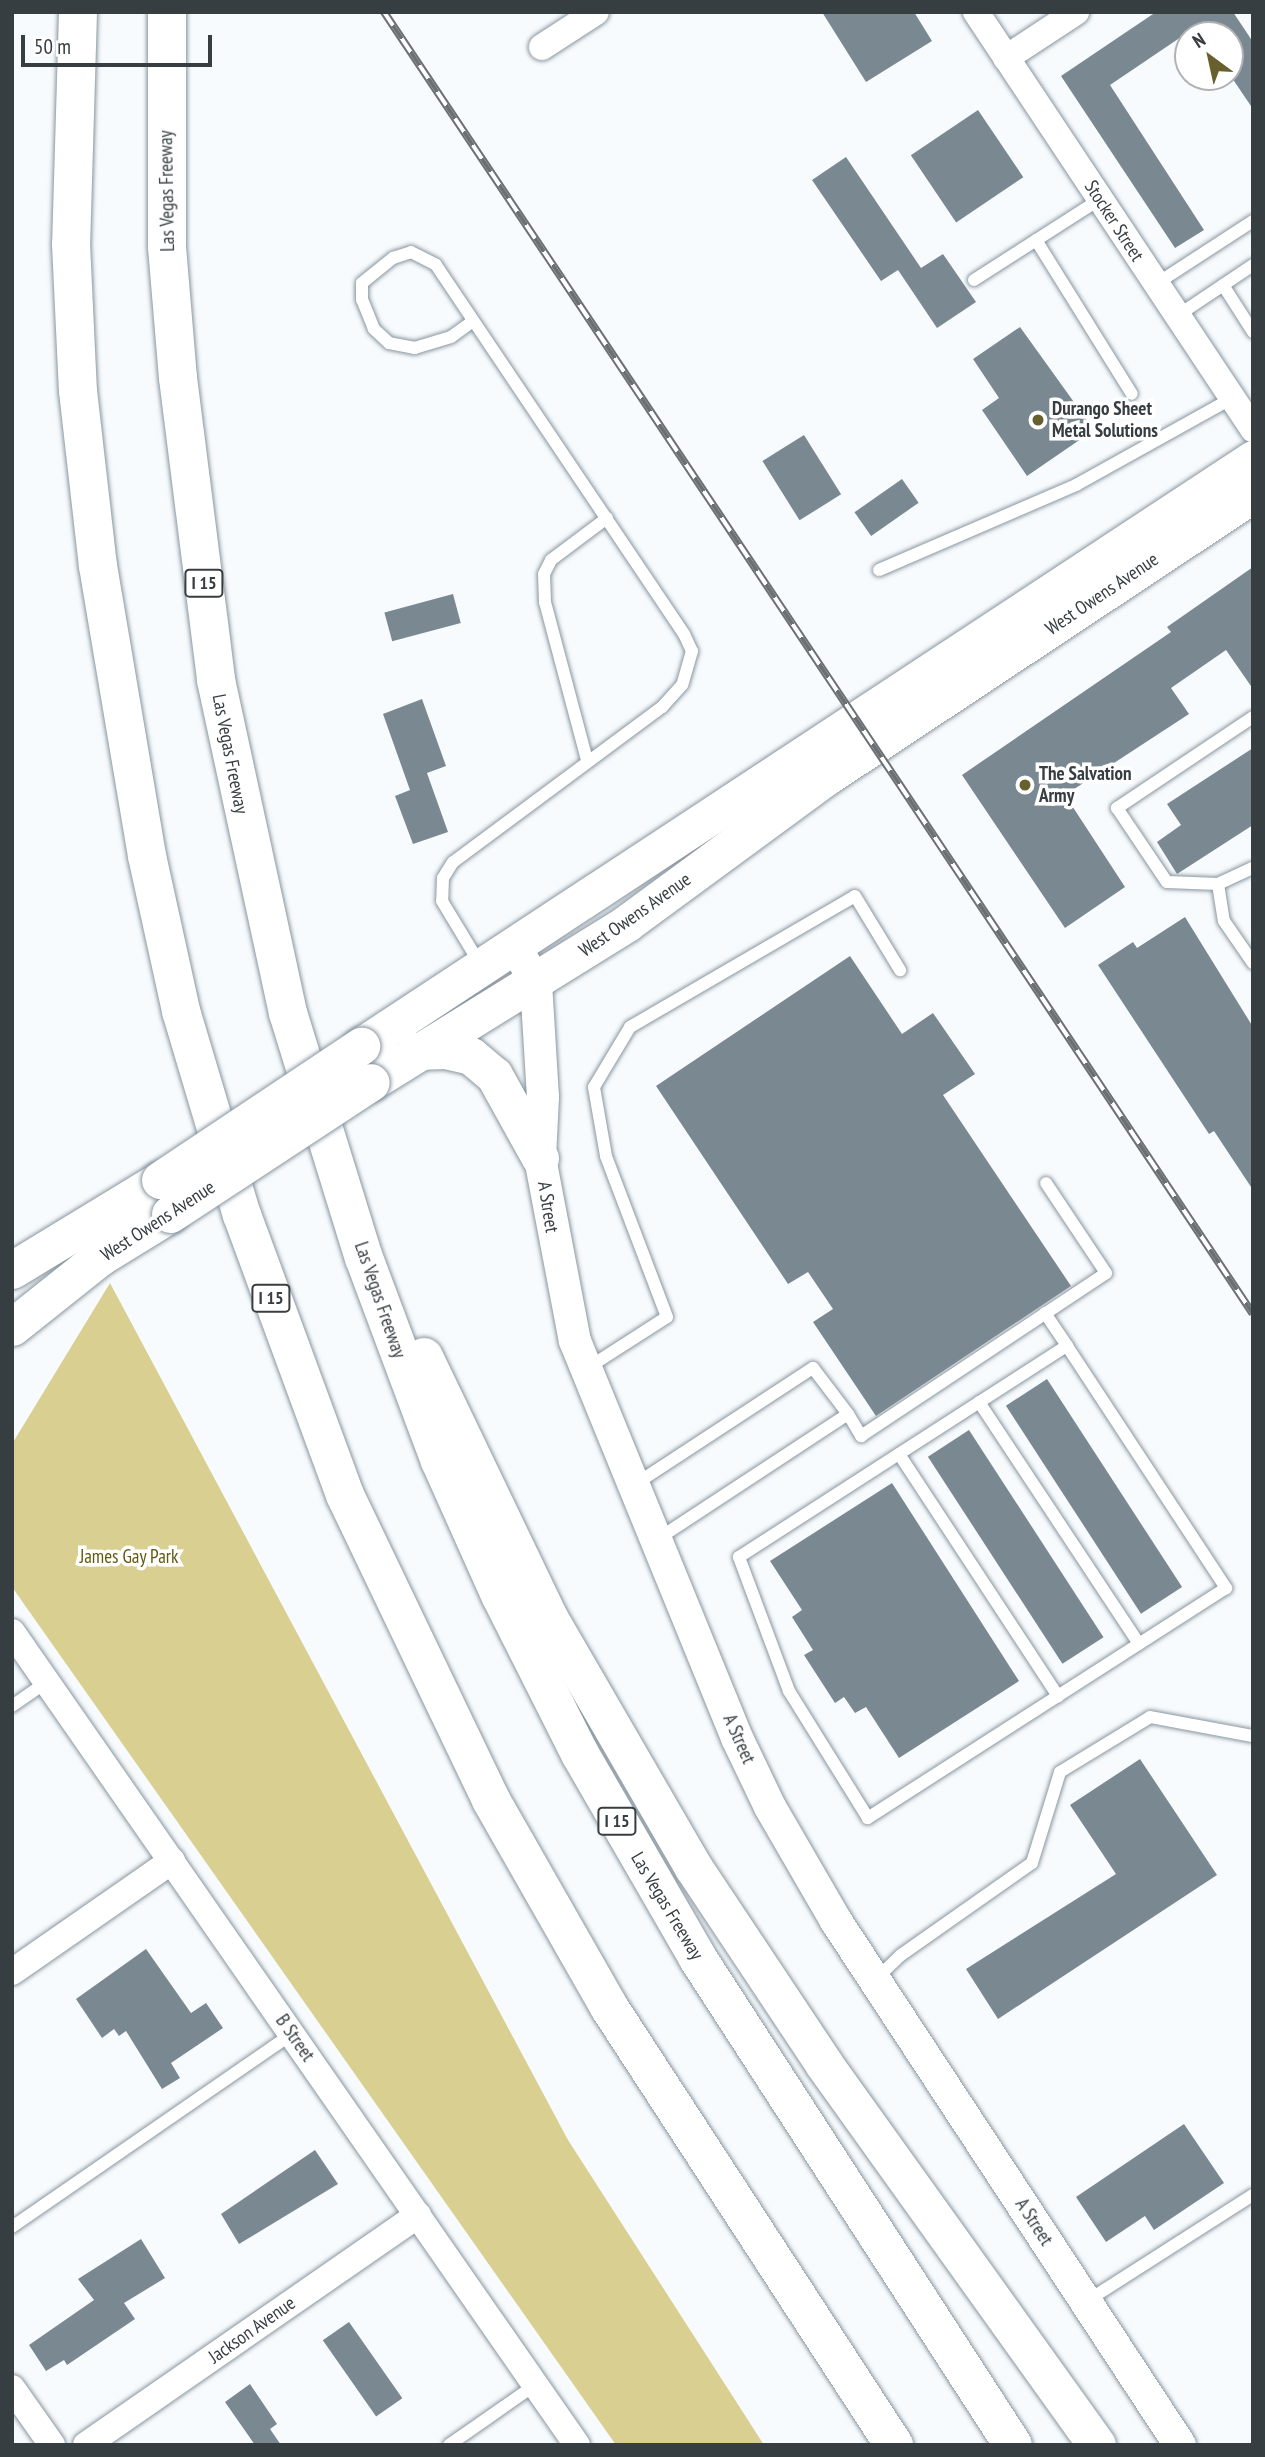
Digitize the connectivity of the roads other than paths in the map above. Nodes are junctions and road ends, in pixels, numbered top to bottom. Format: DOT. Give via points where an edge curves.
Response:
graph roads {
  1 [pos="78,12"];
  2 [pos="167,12"];
  3 [pos="596,12"];
  4 [pos="976,12"];
  5 [pos="1076,12"];
  6 [pos="542,47"];
  7 [pos="1006,58"];
  8 [pos="1100,199"];
  9 [pos="1253,221"];
  10 [pos="1036,240"];
  11 [pos="1253,265"];
  12 [pos="974,280"];
  13 [pos="1156,284"];
  14 [pos="1223,285"];
  15 [pos="1177,316"];
  16 [pos="473,321"];
  17 [pos="1253,332"];
  18 [pos="1132,394"];
  19 [pos="1232,398"];
  20 [pos="1253,429"];
  21 [pos="1253,459"];
  22 [pos="1253,494"];
  23 [pos="607,519"];
  24 [pos="879,570"];
  25 [pos="1253,717"];
  26 [pos="587,760"];
  27 [pos="1253,868"];
  28 [pos="1218,884"];
  29 [pos="515,946"];
  30 [pos="1253,963"];
  31 [pos="482,968"];
  32 [pos="900,970"];
  33 [pos="536,983"];
  34 [pos="416,1051"];
  35 [pos="327,1142"];
  36 [pos="540,1158"];
  37 [pos="1046,1183"];
  38 [pos="165,1197"];
  39 [pos="12,1269"];
  40 [pos="1045,1313"];
  41 [pos="12,1327"];
  42 [pos="1067,1346"];
  43 [pos="586,1369"];
  44 [pos="979,1402"];
  45 [pos="848,1414"];
  46 [pos="899,1454"];
  47 [pos="633,1485"];
  48 [pos="656,1541"];
  49 [pos="12,1632"];
  50 [pos="1139,1644"];
  51 [pos="48,1681"];
  52 [pos="1058,1696"];
  53 [pos="12,1706"];
  54 [pos="1253,1736"];
  55 [pos="172,1861"];
  56 [pos="12,1972"];
  57 [pos="875,1981"];
  58 [pos="292,2034"];
  59 [pos="1253,2195"];
  60 [pos="418,2215"];
  61 [pos="12,2227"];
  62 [pos="1086,2302"];
  63 [pos="535,2385"];
  64 [pos="12,2388"];
  65 [pos="52,2445"];
  66 [pos="86,2445"];
  67 [pos="449,2445"];
  68 [pos="577,2445"];
  69 [pos="894,2445"];
  70 [pos="1013,2445"];
  71 [pos="1097,2445"];
  72 [pos="1180,2445"];
  1 -- 69 [label="highway, I 15" via="71,244 78,391 98,566 119,702 181,1010 242,1214 345,1496 497,1811 609,2007"];
  2 -- 35 [label="highway, Las Vegas Freeway / I 15" via="167,247 178,378 216,680 260,899"];
  3 -- 6 [label="street"];
  4 -- 7 [label="street, Stocker Street"];
  5 -- 7 [label="street"];
  7 -- 8 [label="street, Stocker Street"];
  8 -- 10 [label="lane"];
  8 -- 13 [label="street, Stocker Street"];
  9 -- 13 [label="lane"];
  10 -- 12 [label="lane"];
  10 -- 18 [label="lane"];
  11 -- 14 [label="lane"];
  13 -- 15 [label="street, Stocker Street"];
  14 -- 15 [label="lane"];
  14 -- 17 [label="lane"];
  15 -- 19 [label="street, Stocker Street"];
  16 -- 16 [label="lane" via="436,265 411,252 393,258 362,283 362,300 374,329 389,343 415,348 451,337"];
  16 -- 23 [label="lane"];
  19 -- 20 [label="street, Stocker Street"];
  19 -- 24 [label="lane" via="1076,485"];
  21 -- 29 [label="main road, West Owens Avenue"];
  22 -- 33 [label="main road, West Owens Avenue" via="826,777 627,923"];
  23 -- 26 [label="lane" via="551,560 544,574 545,602"];
  23 -- 26 [label="lane" via="692,651 682,685 662,707"];
  25 -- 28 [label="lane" via="1117,808 1167,882"];
  26 -- 31 [label="lane" via="453,862 443,878 442,901"];
  27 -- 28 [label="lane"];
  28 -- 30 [label="lane" via="1224,921"];
  29 -- 31 [label="main road, West Owens Avenue"];
  29 -- 33 [label="street, A Street"];
  31 -- 38 [label="main road, West Owens Avenue, bridge" via="361,1046"];
  32 -- 43 [label="lane" via="855,896 630,1027 594,1087 606,1156 667,1317"];
  33 -- 34 [label="main road, West Owens Avenue"];
  33 -- 36 [label="street, A Street" via="543,1097"];
  34 -- 36 [label="main road" via="445,1050 471,1056 494,1075"];
  34 -- 38 [label="main road, West Owens Avenue, bridge" via="371,1082"];
  35 -- 70 [label="highway, Las Vegas Freeway / I 15" via="440,1461 500,1595 580,1754 697,1957"];
  35 -- 71 [label="highway" via="490,1498 606,1723 779,1999"];
  36 -- 43 [label="street, A Street" via="572,1329"];
  37 -- 40 [label="lane" via="1106,1272"];
  38 -- 39 [label="main road, West Owens Avenue"];
  38 -- 41 [label="main road, West Owens Avenue" via="100,1257"];
  40 -- 42 [label="lane"];
  40 -- 45 [label="lane" via="861,1436"];
  42 -- 44 [label="lane"];
  42 -- 50 [label="lane" via="1226,1588"];
  43 -- 47 [label="street, A Street"];
  44 -- 46 [label="lane"];
  44 -- 50 [label="lane"];
  45 -- 47 [label="lane" via="813,1367"];
  45 -- 48 [label="lane"];
  46 -- 52 [label="lane"];
  46 -- 52 [label="lane" via="739,1557 789,1691 868,1818"];
  47 -- 48 [label="street, A Street"];
  48 -- 57 [label="street, A Street" via="770,1807"];
  49 -- 51 [label="street, B Street"];
  50 -- 52 [label="lane"];
  51 -- 53 [label="lane"];
  51 -- 55 [label="street, B Street"];
  54 -- 57 [label="lane" via="1150,1717 1060,1772 1032,1863 901,1955"];
  55 -- 56 [label="street"];
  55 -- 58 [label="street, B Street"];
  57 -- 62 [label="street, A Street"];
  58 -- 60 [label="street, B Street"];
  58 -- 61 [label="lane"];
  59 -- 62 [label="lane"];
  60 -- 63 [label="street, B Street"];
  60 -- 66 [label="street, Jackson Avenue"];
  62 -- 72 [label="street, A Street"];
  63 -- 67 [label="lane"];
  63 -- 68 [label="street, B Street"];
  64 -- 65 [label="street"];
}
